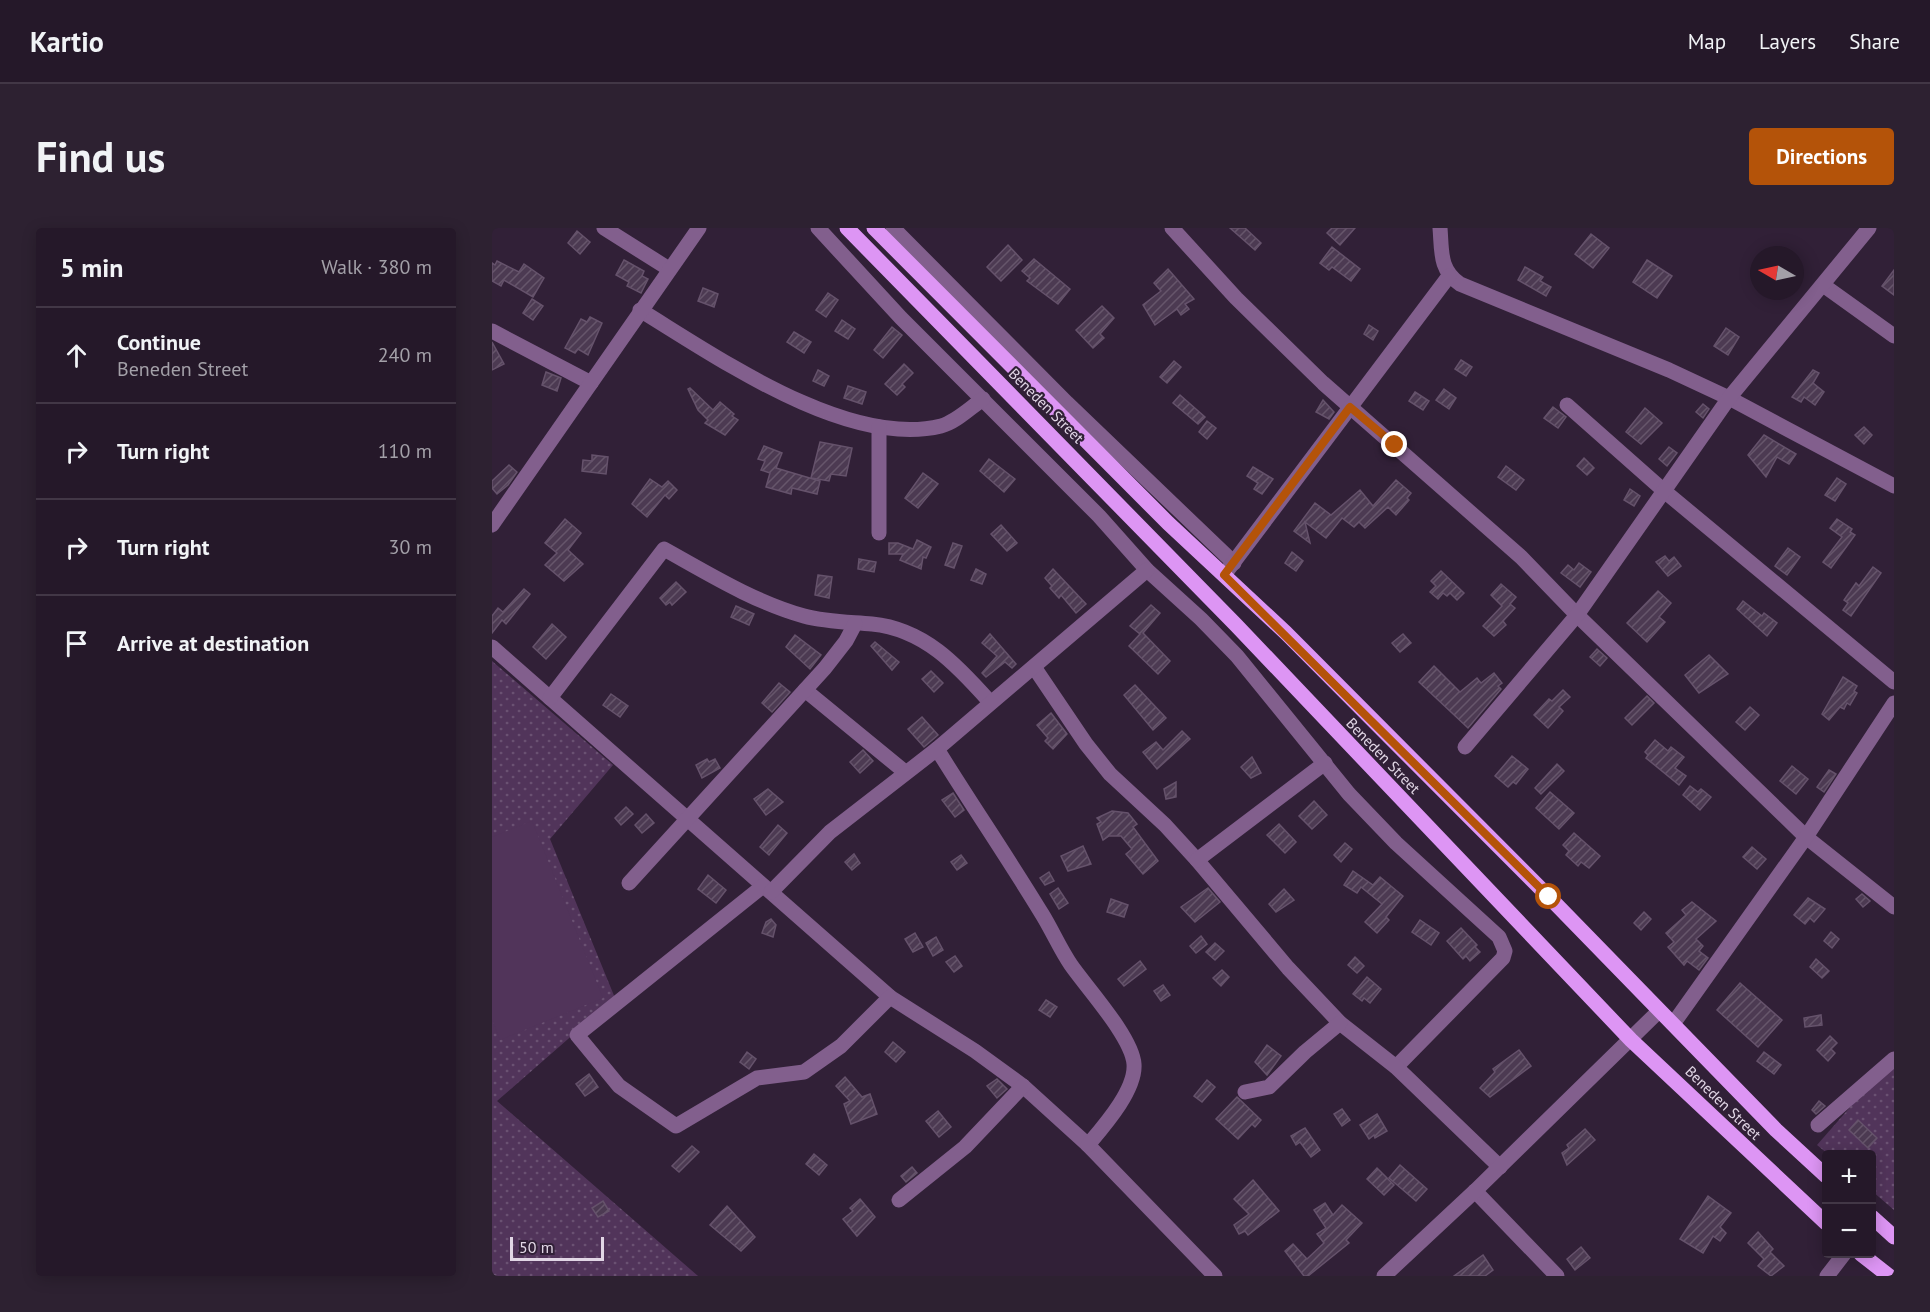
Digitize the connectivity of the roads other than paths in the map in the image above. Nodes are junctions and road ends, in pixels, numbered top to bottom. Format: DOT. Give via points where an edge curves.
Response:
graph roads {
  1 [pos="604,228"];
  2 [pos="699,228"];
  3 [pos="818,228"];
  4 [pos="847,228"];
  5 [pos="874,228"];
  6 [pos="893,228"];
  7 [pos="1172,228"];
  8 [pos="1440,228"];
  9 [pos="1869,228"];
  10 [pos="669,269"];
  11 [pos="1449,276"];
  12 [pos="1823,285"];
  13 [pos="640,310"];
  14 [pos="492,331"];
  15 [pos="1894,336"];
  16 [pos="591,383"];
  17 [pos="1729,398"];
  18 [pos="983,399"];
  19 [pos="1567,405"];
  20 [pos="1350,407"];
  21 [pos="879,427"];
  22 [pos="1894,486"];
  23 [pos="1663,490"];
  24 [pos="492,525"];
  25 [pos="879,533"];
  26 [pos="1229,569"];
  27 [pos="1147,570"];
  28 [pos="1577,615"];
  29 [pos="855,624"];
  30 [pos="492,647"];
  31 [pos="1034,667"];
  32 [pos="1894,682"];
  33 [pos="805,690"];
  34 [pos="550,698"];
  35 [pos="990,702"];
  36 [pos="1894,703"];
  37 [pos="1465,747"];
  38 [pos="936,748"];
  39 [pos="1325,763"];
  40 [pos="905,772"];
  41 [pos="688,820"];
  42 [pos="1806,837"];
  43 [pos="1197,860"];
  44 [pos="629,883"];
  45 [pos="767,889"];
  46 [pos="1894,907"];
  47 [pos="890,997"];
  48 [pos="1659,1011"];
  49 [pos="1340,1023"];
  50 [pos="1673,1024"];
  51 [pos="1631,1040"];
  52 [pos="1894,1059"];
  53 [pos="1396,1067"];
  54 [pos="1023,1086"];
  55 [pos="1245,1092"];
  56 [pos="1818,1125"];
  57 [pos="1088,1145"];
  58 [pos="1500,1167"];
  59 [pos="1822,1171"];
  60 [pos="1476,1191"];
  61 [pos="899,1200"];
  62 [pos="1822,1218"];
  63 [pos="1876,1221"];
  64 [pos="1894,1237"];
  65 [pos="1842,1258"];
  66 [pos="1866,1258"];
  67 [pos="1215,1276"];
  68 [pos="1384,1276"];
  69 [pos="1557,1276"];
  70 [pos="1827,1276"];
  71 [pos="1889,1276"];
  1 -- 10 [label="street"];
  2 -- 10 [label="street"];
  3 -- 18 [label="street"];
  4 -- 51 [label="main road, Beneden Street" via="1236,625"];
  5 -- 26 [label="main road, Beneden Street" via="1168,523"];
  6 -- 26 [label="street"];
  7 -- 20 [label="street" via="1236,298"];
  8 -- 11 [label="street" via="1443,262"];
  9 -- 12 [label="street"];
  10 -- 13 [label="street"];
  11 -- 17 [label="street"];
  11 -- 20 [label="street"];
  12 -- 15 [label="street"];
  12 -- 17 [label="street"];
  13 -- 16 [label="street"];
  13 -- 21 [label="street" via="730,364 822,411"];
  14 -- 16 [label="street"];
  16 -- 24 [label="street"];
  17 -- 22 [label="street"];
  17 -- 23 [label="street"];
  18 -- 21 [label="street" via="944,425"];
  18 -- 27 [label="street" via="1100,516"];
  19 -- 23 [label="street"];
  20 -- 26 [label="street"];
  20 -- 28 [label="street" via="1521,557"];
  21 -- 25 [label="street"];
  23 -- 28 [label="street"];
  23 -- 32 [label="street"];
  26 -- 48 [label="main road, Beneden Street"];
  27 -- 31 [label="street"];
  27 -- 39 [label="street" via="1252,672"];
  28 -- 37 [label="street"];
  28 -- 42 [label="street"];
  29 -- 33 [label="street"];
  29 -- 34 [label="street" via="775,607 664,549"];
  29 -- 35 [label="street" via="893,627 932,645 958,666"];
  30 -- 34 [label="street"];
  31 -- 35 [label="street"];
  31 -- 43 [label="street" via="1110,774"];
  33 -- 40 [label="street"];
  33 -- 41 [label="street"];
  34 -- 41 [label="street"];
  35 -- 38 [label="street"];
  36 -- 42 [label="street"];
  38 -- 40 [label="street"];
  38 -- 57 [label="street" via="1070,964 1132,1053 1134,1069 1129,1085 1109,1120"];
  39 -- 43 [label="street"];
  39 -- 53 [label="street" via="1388,835 1503,944 1503,958"];
  40 -- 45 [label="street"];
  41 -- 44 [label="street"];
  41 -- 45 [label="street"];
  42 -- 46 [label="street"];
  42 -- 50 [label="street"];
  43 -- 49 [label="street"];
  45 -- 47 [label="street"];
  45 -- 47 [label="street" via="577,1035 620,1086 676,1126 758,1077 804,1072 841,1046"];
  47 -- 54 [label="street"];
  48 -- 50 [label="main road, Beneden Street"];
  48 -- 51 [label="street"];
  49 -- 53 [label="street"];
  49 -- 55 [label="street" via="1269,1087"];
  50 -- 59 [label="main road, Beneden Street"];
  51 -- 58 [label="street"];
  51 -- 62 [label="main road, Beneden Street"];
  52 -- 56 [label="street"];
  53 -- 58 [label="street"];
  54 -- 57 [label="street"];
  54 -- 61 [label="street" via="965,1146"];
  57 -- 67 [label="street"];
  58 -- 60 [label="street"];
  60 -- 68 [label="street"];
  60 -- 69 [label="street"];
  63 -- 64 [label="main road"];
  65 -- 70 [label="street"];
  66 -- 71 [label="main road"];
}
